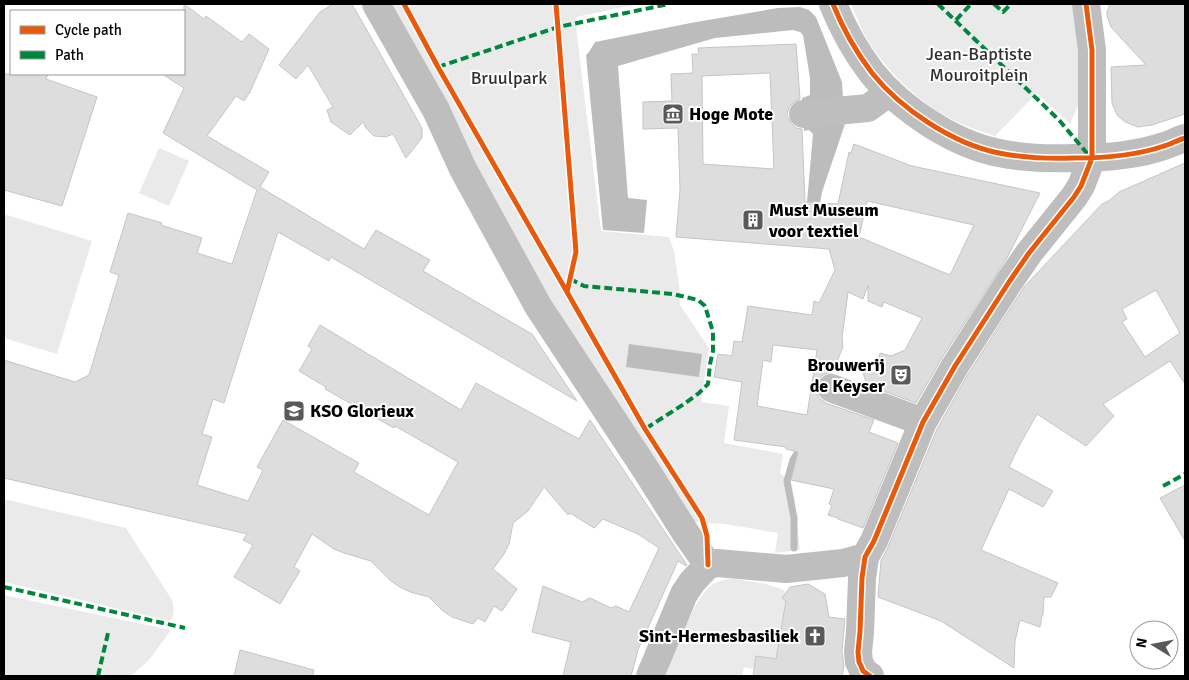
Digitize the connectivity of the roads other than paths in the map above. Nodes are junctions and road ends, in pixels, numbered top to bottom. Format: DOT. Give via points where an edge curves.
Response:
graph roads {
  1 [pos="376,4"];
  2 [pos="833,4"];
  3 [pos="1086,4"];
  4 [pos="890,92"];
  5 [pos="803,114"];
  6 [pos="1185,138"];
  7 [pos="1092,158"];
  8 [pos="831,388"];
  9 [pos="923,422"];
  10 [pos="865,557"];
  11 [pos="708,565"];
  12 [pos="650,676"];
  13 [pos="868,676"];
  1 -- 11 [label="street" via="436,110 463,169 538,306"];
  2 -- 4 [label="street" via="860,56"];
  3 -- 7 [label="street" via="1092,50"];
  4 -- 5 [label="street" via="868,108"];
  4 -- 7 [label="street" via="932,126 980,148 1026,157"];
  6 -- 7 [label="street" via="1128,155"];
  7 -- 9 [label="street" via="1074,197 1009,282"];
  8 -- 9 [label="street"];
  9 -- 10 [label="street"];
  10 -- 11 [label="street" via="843,563 786,569 729,563"];
  10 -- 13 [label="street" via="858,652 859,662"];
  11 -- 12 [label="street" via="684,594"];
}
